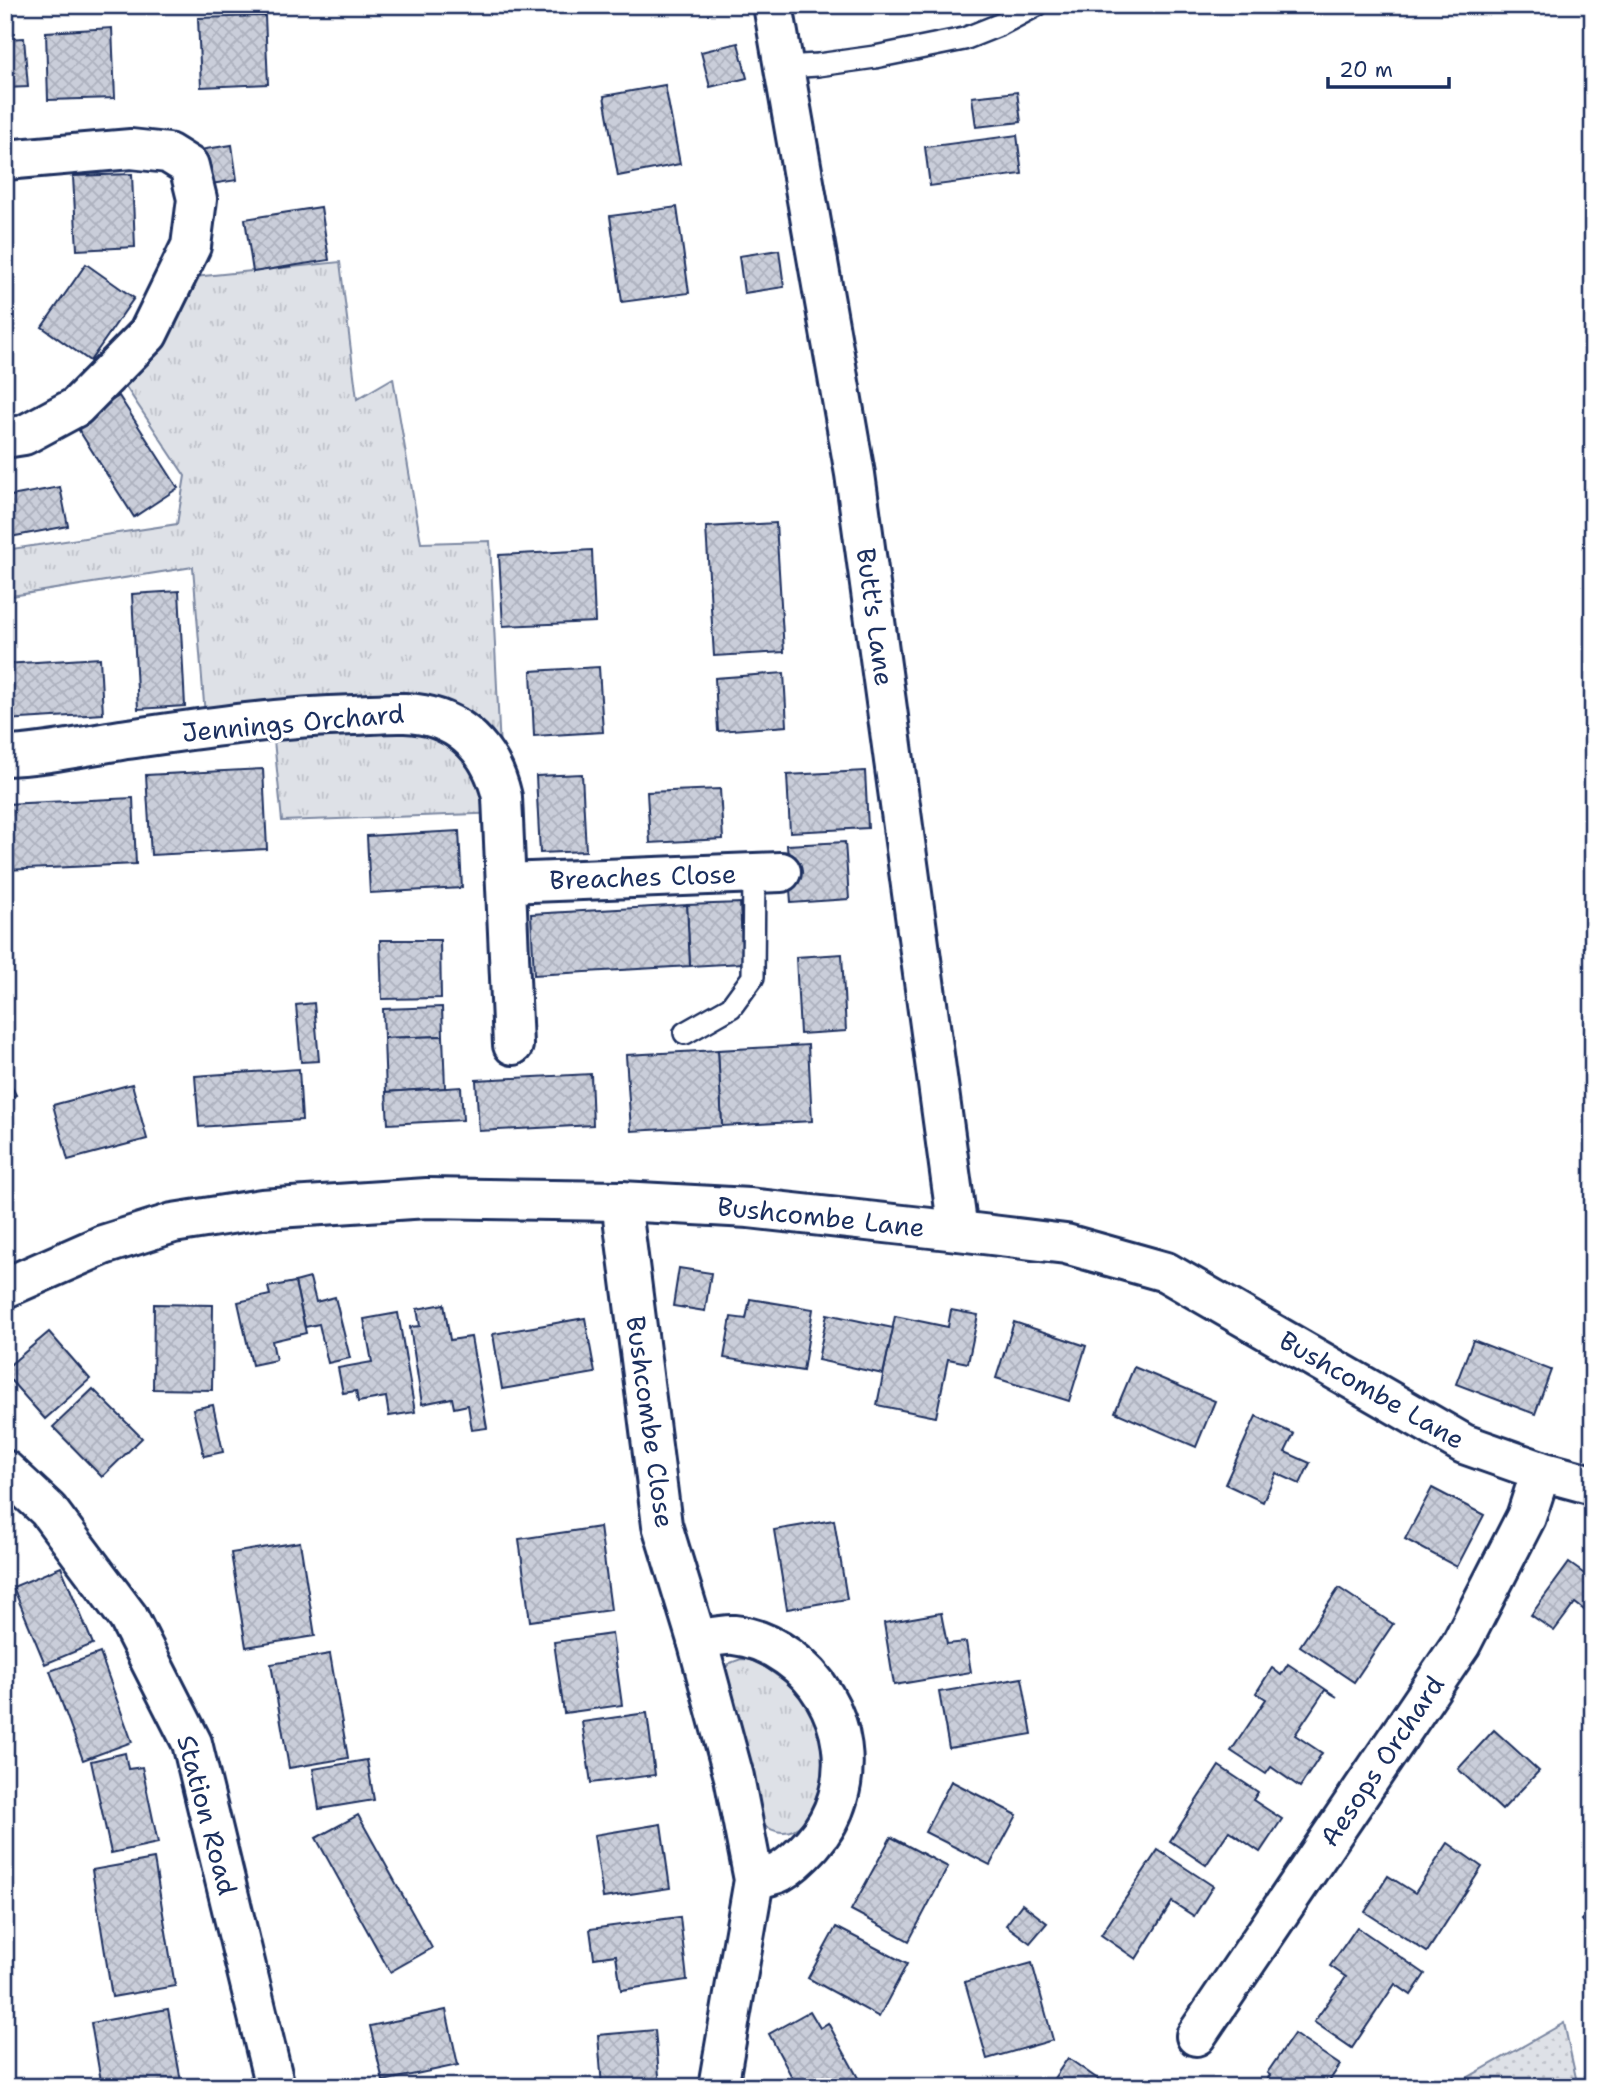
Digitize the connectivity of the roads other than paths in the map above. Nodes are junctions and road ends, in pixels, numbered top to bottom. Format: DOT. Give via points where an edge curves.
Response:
graph roads {
  1 [pos="773,5"];
  2 [pos="1037,5"];
  3 [pos="784,67"];
  4 [pos="5,160"];
  5 [pos="5,438"];
  6 [pos="5,756"];
  7 [pos="768,872"];
  8 [pos="506,883"];
  9 [pos="685,1033"];
  10 [pos="513,1045"];
  11 [pos="621,1201"];
  12 [pos="958,1231"];
  13 [pos="5,1288"];
  14 [pos="5,1471"];
  15 [pos="1541,1471"];
  16 [pos="1593,1485"];
  17 [pos="697,1640"];
  18 [pos="754,1880"];
  19 [pos="1196,2036"];
  20 [pos="275,2087"];
  21 [pos="718,2087"];
  1 -- 3 [label="street, Butt's Lane"];
  2 -- 3 [label="lane" via="964,39 875,57"];
  3 -- 12 [label="street, Butt's Lane" via="855,474"];
  4 -- 5 [label="street" via="131,149 168,153 189,166 197,199 191,246 148,334 76,407 23,435"];
  6 -- 8 [label="street, Jennings Orchard" via="309,716 417,713 460,730 478,745 498,778"];
  7 -- 8 [label="street, Breaches Close"];
  7 -- 9 [label="lane" via="753,977 731,1007"];
  8 -- 10 [label="street, Jennings Orchard"];
  11 -- 12 [label="street, Bushcombe Lane" via="750,1208"];
  11 -- 13 [label="street, Bushcombe Lane" via="427,1198 262,1209 173,1223 103,1245"];
  11 -- 17 [label="street, Bushcombe Close" via="662,1525"];
  12 -- 15 [label="street, Bushcombe Lane" via="1066,1244 1166,1272 1464,1444"];
  14 -- 20 [label="street, Station Road" via="48,1510 128,1617 192,1743"];
  15 -- 16 [label="street, Bushcombe Lane"];
  15 -- 19 [label="street, Aesops Orchard" via="1526,1517 1461,1644"];
  17 -- 18 [label="street, Bushcombe Close" via="734,1777"];
  17 -- 18 [label="street" via="733,1635 780,1651 817,1683 839,1727 842,1783 821,1835 779,1872"];
  18 -- 21 [label="street, Bushcombe Close"];
}
